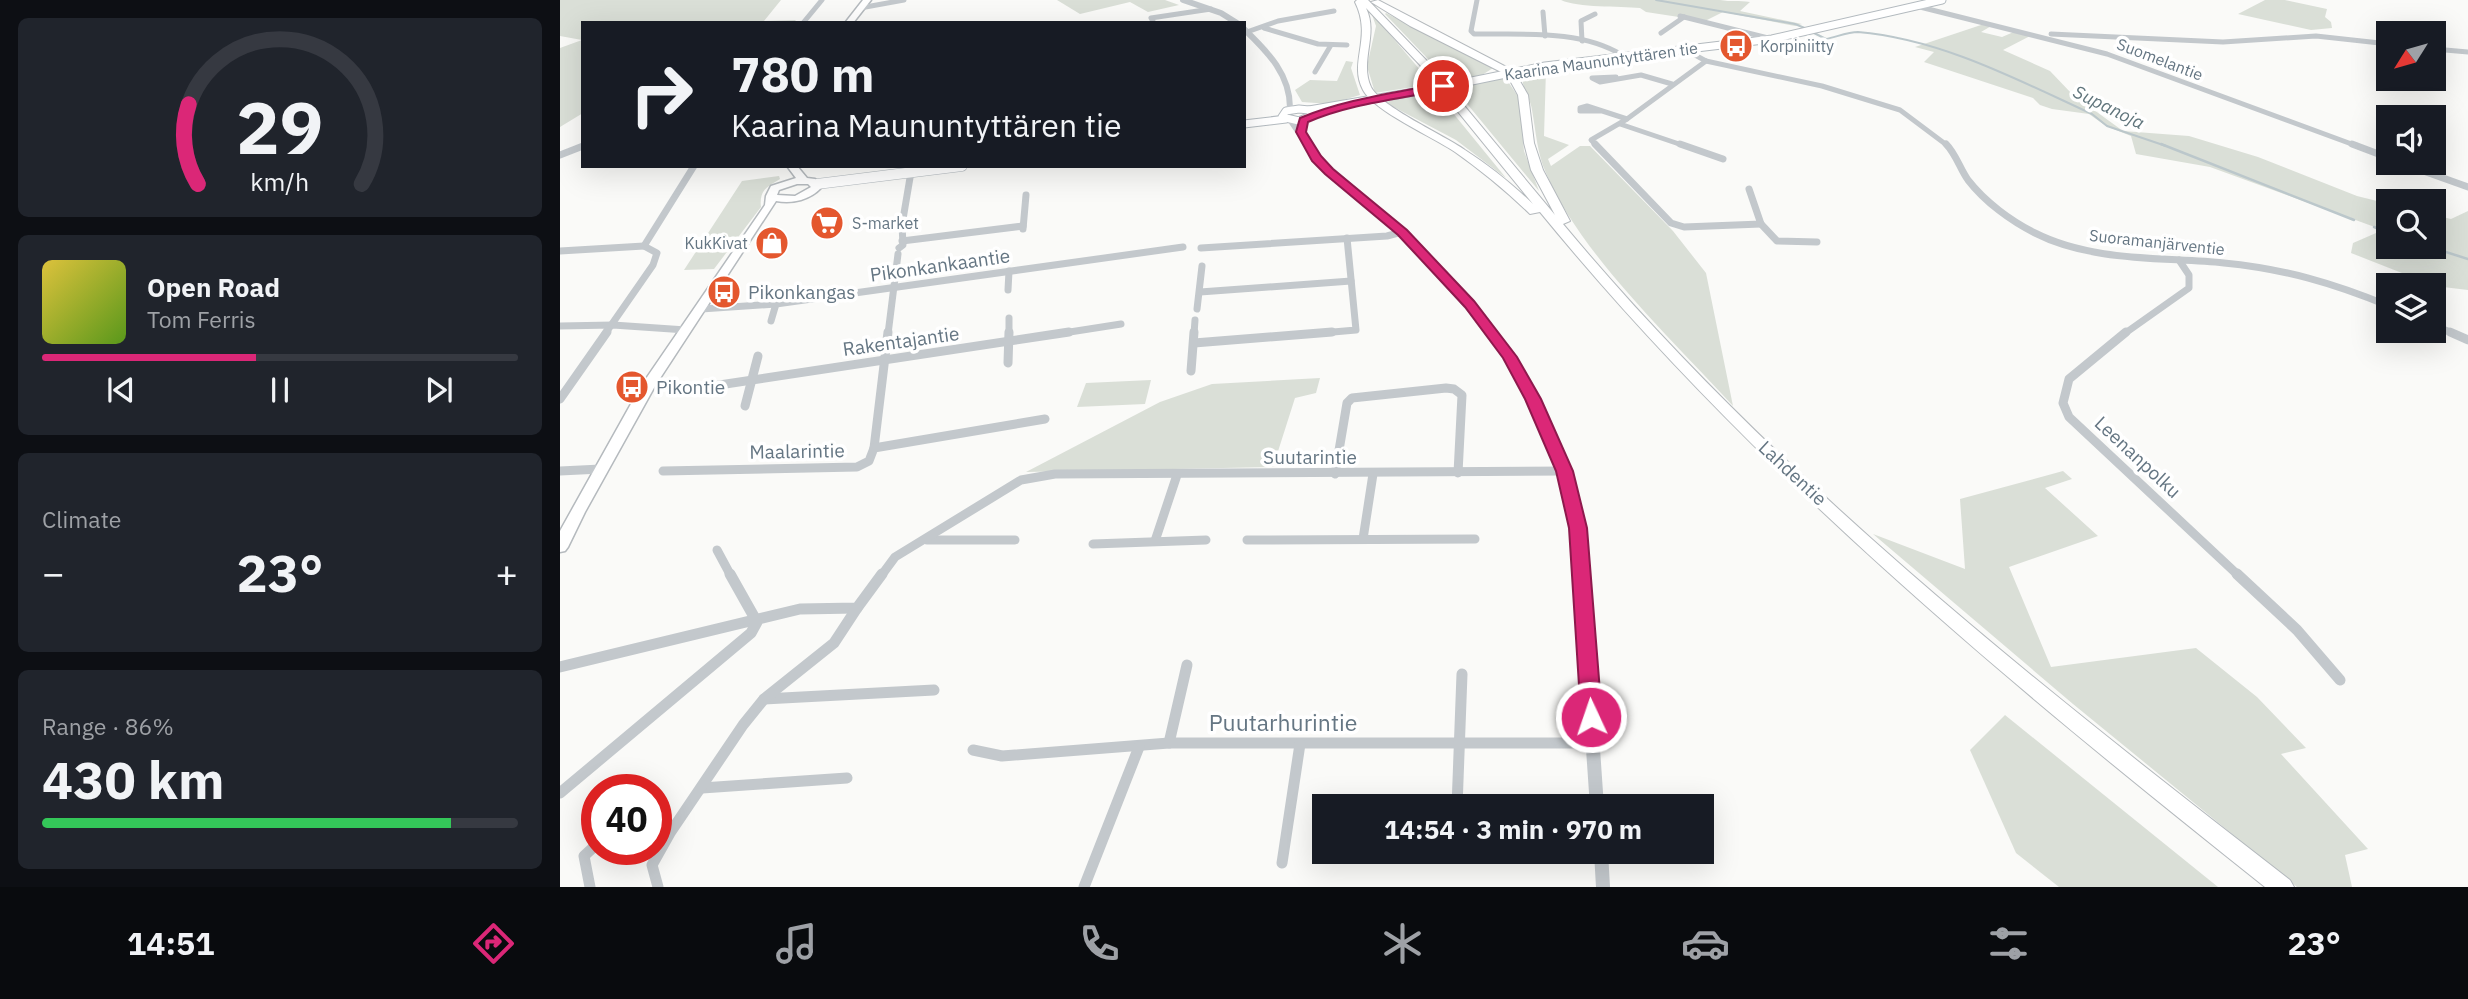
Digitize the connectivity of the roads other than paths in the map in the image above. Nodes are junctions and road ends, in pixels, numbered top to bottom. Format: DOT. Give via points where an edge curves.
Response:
graph roads {
  1 [pos="822,0"];
  2 [pos="867,0"];
  3 [pos="904,0"];
  4 [pos="1183,0"];
  5 [pos="1358,0"];
  6 [pos="1363,0"];
  7 [pos="1372,0"];
  8 [pos="1476,0"];
  9 [pos="1942,0"];
  10 [pos="1916,6"];
  11 [pos="860,9"];
  12 [pos="1211,9"];
  13 [pos="1334,11"];
  14 [pos="1543,12"];
  15 [pos="1595,14"];
  16 [pos="805,21"];
  17 [pos="851,21"];
  18 [pos="1153,21"];
  19 [pos="1233,21"];
  20 [pos="1264,28"];
  21 [pos="1246,31"];
  22 [pos="1246,32"];
  23 [pos="1661,33"];
  24 [pos="2035,34"];
  25 [pos="1545,36"];
  26 [pos="1772,39"];
  27 [pos="1582,41"];
  28 [pos="2376,43"];
  29 [pos="1318,44"];
  30 [pos="1331,45"];
  31 [pos="1347,45"];
  32 [pos="1310,49"];
  33 [pos="1684,49"];
  34 [pos="2446,50"];
  35 [pos="2468,52"];
  36 [pos="1622,55"];
  37 [pos="1706,61"];
  38 [pos="1315,72"];
  39 [pos="1511,73"];
  40 [pos="1616,77"];
  41 [pos="1467,82"];
  42 [pos="1672,84"];
  43 [pos="1420,91"];
  44 [pos="1290,97"];
  45 [pos="1375,100"];
  46 [pos="1600,111"];
  47 [pos="1307,114"];
  48 [pos="1287,116"];
  49 [pos="1627,119"];
  50 [pos="1247,123"];
  51 [pos="1620,124"];
  52 [pos="1301,132"];
  53 [pos="581,147"];
  54 [pos="2376,153"];
  55 [pos="560,155"];
  56 [pos="1723,159"];
  57 [pos="693,168"];
  58 [pos="788,168"];
  59 [pos="794,168"];
  60 [pos="936,168"];
  61 [pos="911,170"];
  62 [pos="2434,175"];
  63 [pos="804,181"];
  64 [pos="857,181"];
  65 [pos="786,183"];
  66 [pos="2468,187"];
  67 [pos="815,188"];
  68 [pos="1749,189"];
  69 [pos="1026,195"];
  70 [pos="772,197"];
  71 [pos="790,199"];
  72 [pos="759,220"];
  73 [pos="1761,224"];
  74 [pos="1402,232"];
  75 [pos="1347,238"];
  76 [pos="1817,242"];
  77 [pos="644,246"];
  78 [pos="1183,247"];
  79 [pos="900,248"];
  80 [pos="1201,248"];
  81 [pos="560,251"];
  82 [pos="2179,260"];
  83 [pos="1202,266"];
  84 [pos="1009,271"];
  85 [pos="1351,281"];
  86 [pos="895,287"];
  87 [pos="1008,290"];
  88 [pos="1200,292"];
  89 [pos="1617,295"];
  90 [pos="2376,301"];
  91 [pos="776,304"];
  92 [pos="701,309"];
  93 [pos="1197,309"];
  94 [pos="1009,318"];
  95 [pos="1195,320"];
  96 [pos="771,321"];
  97 [pos="1121,324"];
  98 [pos="613,325"];
  99 [pos="560,326"];
  100 [pos="686,330"];
  101 [pos="2446,330"];
  102 [pos="2468,340"];
  103 [pos="1008,341"];
  104 [pos="1194,343"];
  105 [pos="758,356"];
  106 [pos="884,360"];
  107 [pos="1008,363"];
  108 [pos="1191,371"];
  109 [pos="752,379"];
  110 [pos="686,390"];
  111 [pos="560,399"];
  112 [pos="745,406"];
  113 [pos="1045,419"];
  114 [pos="874,448"];
  115 [pos="601,469"];
  116 [pos="560,471"];
  117 [pos="663,471"];
  118 [pos="1565,471"];
  119 [pos="1458,473"];
  120 [pos="1335,474"];
  121 [pos="1373,474"];
  122 [pos="1177,475"];
  123 [pos="1363,539"];
  124 [pos="1475,539"];
  125 [pos="926,540"];
  126 [pos="1015,540"];
  127 [pos="1206,540"];
  128 [pos="1247,540"];
  129 [pos="1154,541"];
  130 [pos="1093,544"];
  131 [pos="560,547"];
  132 [pos="717,550"];
  133 [pos="857,608"];
  134 [pos="757,622"];
  135 [pos="1187,665"];
  136 [pos="560,667"];
  137 [pos="1462,674"];
  138 [pos="2340,680"];
  139 [pos="934,690"];
  140 [pos="764,699"];
  141 [pos="1168,743"];
  142 [pos="1461,743"];
  143 [pos="1593,743"];
  144 [pos="1300,744"];
  145 [pos="1139,747"];
  146 [pos="973,750"];
  147 [pos="847,778"];
  148 [pos="702,788"];
  149 [pos="560,793"];
  150 [pos="1458,794"];
  151 [pos="1596,794"];
  152 [pos="672,823"];
  153 [pos="1282,863"];
  154 [pos="1602,864"];
  155 [pos="586,865"];
  156 [pos="652,865"];
  157 [pos="590,887"];
  158 [pos="658,887"];
  159 [pos="1084,887"];
  160 [pos="1603,887"];
  161 [pos="2282,887"];
  1 -- 16 [label="street"];
  2 -- 11 [label="main road"];
  3 -- 11 [label="street"];
  4 -- 12 [label="street"];
  5 -- 45 [label="highway" via="1370,24 1362,73"];
  6 -- 89 [label="highway, Lahdentie" via="1432,71"];
  7 -- 39 [label="highway"];
  8 -- 25 [label="street" via="1474,34"];
  9 -- 10 [label="main road, Kaarina Maununtyttären tie"];
  10 -- 24 [label="street, Suomelantie"];
  10 -- 26 [label="main road, Kaarina Maununtyttären tie"];
  11 -- 17 [label="main road"];
  12 -- 18 [label="street"];
  12 -- 19 [label="street"];
  13 -- 20 [label="street"];
  14 -- 25 [label="street"];
  15 -- 27 [label="street" via="1581,21"];
  20 -- 21 [label="street"];
  20 -- 29 [label="street"];
  22 -- 44 [label="street" via="1264,47"];
  23 -- 26 [label="street" via="1682,17"];
  24 -- 28 [label="street" via="2222,43 2316,36"];
  24 -- 54 [label="street, Suomelantie" via="2107,54"];
  25 -- 27 [label="street"];
  26 -- 33 [label="main road, Kaarina Maununtyttären tie"];
  27 -- 36 [label="street" via="1604,44"];
  29 -- 30 [label="street"];
  29 -- 32 [label="street"];
  30 -- 31 [label="street"];
  30 -- 38 [label="street"];
  33 -- 36 [label="main road, Kaarina Maununtyttären tie"];
  33 -- 37 [label="street, Suoramanjärventie"];
  34 -- 35 [label="street"];
  36 -- 39 [label="main road, Kaarina Maununtyttären tie"];
  37 -- 42 [label="street"];
  37 -- 82 [label="street, Suoramanjärventie" via="1822,86 1900,110 1950,147 1980,193 2035,233 2090,251"];
  39 -- 41 [label="main road, Kaarina Maununtyttären tie"];
  39 -- 89 [label="highway" via="1523,94 1542,184"];
  40 -- 42 [label="street" via="1641,75"];
  41 -- 43 [label="main road, Kaarina Maununtyttären tie, bridge"];
  42 -- 49 [label="street"];
  43 -- 45 [label="main road, Kaarina Maununtyttären tie"];
  44 -- 47 [label="street"];
  44 -- 48 [label="street"];
  45 -- 47 [label="main road, Kaarina Maununtyttären tie"];
  45 -- 89 [label="highway" via="1441,137 1490,172"];
  46 -- 49 [label="street"];
  47 -- 48 [label="main road, Kaarina Maununtyttären tie"];
  47 -- 52 [label="street"];
  48 -- 50 [label="main road"];
  48 -- 52 [label="street"];
  49 -- 51 [label="street"];
  51 -- 56 [label="street"];
  51 -- 73 [label="street" via="1591,140 1671,223 1684,227"];
  52 -- 74 [label="street" via="1329,171"];
  53 -- 55 [label="street"];
  57 -- 77 [label="street"];
  58 -- 65 [label="main road"];
  59 -- 63 [label="main road"];
  60 -- 61 [label="main road"];
  61 -- 64 [label="main road"];
  61 -- 79 [label="street"];
  62 -- 66 [label="street"];
  63 -- 65 [label="main road"];
  63 -- 67 [label="main road"];
  64 -- 67 [label="main road"];
  65 -- 70 [label="main road" via="772,190"];
  67 -- 71 [label="main road"];
  68 -- 73 [label="street"];
  69 -- 79 [label="street" via="1023,228"];
  70 -- 71 [label="main road"];
  70 -- 72 [label="main road"];
  71 -- 72 [label="main road"];
  72 -- 92 [label="main road"];
  73 -- 76 [label="street" via="1777,241"];
  74 -- 75 [label="street"];
  74 -- 118 [label="street" via="1497,338 1533,399"];
  75 -- 80 [label="street"];
  75 -- 85 [label="street"];
  77 -- 81 [label="street"];
  77 -- 98 [label="street" via="657,253 653,265"];
  78 -- 84 [label="street, Pikonkankaantie"];
  79 -- 86 [label="street"];
  82 -- 90 [label="street, Suoramanjärventie" via="2309,276"];
  82 -- 138 [label="street, Leenanpolku" via="2189,275 2189,288 2144,317 2076,372 2064,390 2063,403 2070,417 2297,630"];
  83 -- 88 [label="street"];
  84 -- 86 [label="street, Pikonkankaantie"];
  84 -- 87 [label="street"];
  85 -- 88 [label="street"];
  85 -- 104 [label="street" via="1356,330"];
  86 -- 91 [label="street, Pikonkankaantie"];
  86 -- 106 [label="street"];
  88 -- 93 [label="street"];
  89 -- 161 [label="highway, Lahdentie" via="1739,422 1923,592"];
  91 -- 92 [label="street, Pikonkankaantie"];
  91 -- 96 [label="street"];
  92 -- 100 [label="main road"];
  94 -- 103 [label="street"];
  95 -- 104 [label="street"];
  97 -- 103 [label="street, Rakentajantie"];
  98 -- 99 [label="street"];
  98 -- 100 [label="street"];
  98 -- 111 [label="street"];
  100 -- 115 [label="main road"];
  101 -- 102 [label="street"];
  103 -- 106 [label="street, Rakentajantie"];
  103 -- 107 [label="street"];
  104 -- 108 [label="street"];
  105 -- 109 [label="street"];
  106 -- 109 [label="street, Rakentajantie"];
  106 -- 114 [label="street"];
  109 -- 110 [label="street, Rakentajantie"];
  109 -- 112 [label="street"];
  113 -- 114 [label="street, Maalarintie"];
  114 -- 117 [label="street, Maalarintie" via="869,461 857,467"];
  115 -- 116 [label="street"];
  115 -- 131 [label="main road"];
  118 -- 119 [label="street, Suutarintie"];
  118 -- 143 [label="street" via="1578,528"];
  119 -- 120 [label="street" via="1462,395 1446,388 1352,398 1347,403"];
  119 -- 121 [label="street, Suutarintie"];
  120 -- 121 [label="street, Suutarintie"];
  120 -- 122 [label="street, Suutarintie"];
  121 -- 123 [label="street"];
  122 -- 125 [label="street, Suutarintie" via="1055,474 1021,480"];
  122 -- 129 [label="street"];
  123 -- 124 [label="street"];
  123 -- 128 [label="street"];
  125 -- 126 [label="street"];
  125 -- 133 [label="street, Suutarintie" via="895,557"];
  127 -- 129 [label="street"];
  129 -- 130 [label="street"];
  132 -- 134 [label="street"];
  133 -- 134 [label="street" via="800,609"];
  133 -- 140 [label="street, Suutarintie" via="834,642"];
  134 -- 136 [label="street" via="674,637"];
  134 -- 149 [label="street" via="745,638"];
  135 -- 141 [label="street"];
  137 -- 142 [label="street"];
  139 -- 140 [label="street"];
  140 -- 148 [label="street, Suutarintie"];
  141 -- 144 [label="street, Puutarhurintie"];
  141 -- 145 [label="street, Puutarhurintie"];
  142 -- 143 [label="street, Puutarhurintie"];
  142 -- 144 [label="street, Puutarhurintie"];
  142 -- 150 [label="street"];
  143 -- 151 [label="street"];
  144 -- 153 [label="street"];
  145 -- 146 [label="street, Puutarhurintie" via="1003,756"];
  145 -- 159 [label="street"];
  147 -- 148 [label="street"];
  148 -- 152 [label="street, Suutarintie"];
  154 -- 160 [label="street"];
  155 -- 157 [label="street"];
  156 -- 158 [label="street, Suutarintie"];
}
